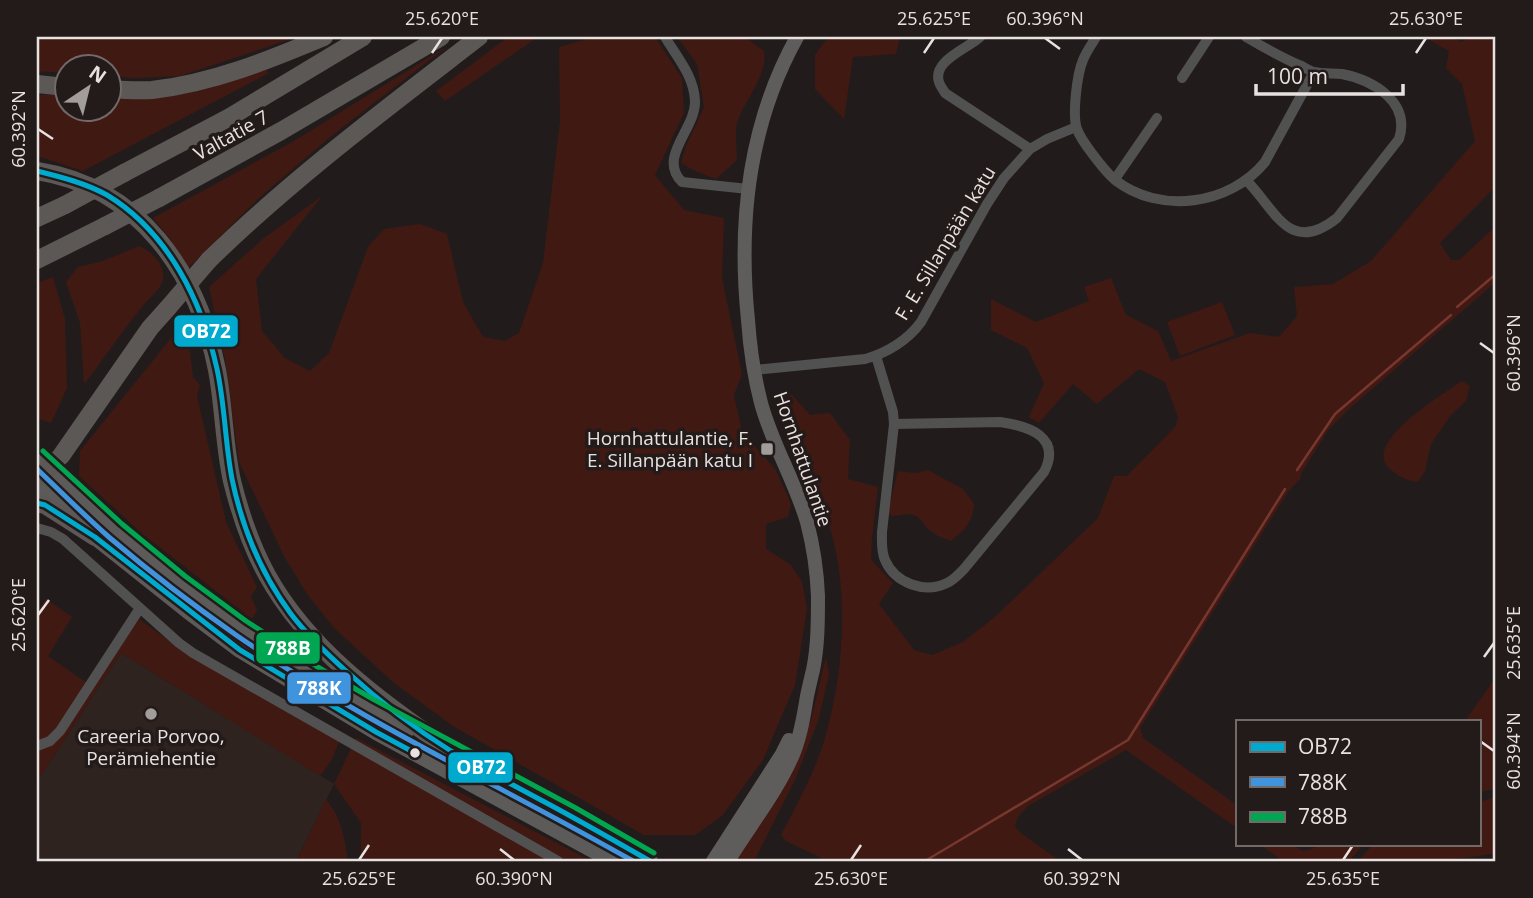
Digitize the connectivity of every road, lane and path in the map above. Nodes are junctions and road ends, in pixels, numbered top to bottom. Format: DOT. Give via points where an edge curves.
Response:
graph roads {
  1 [pos="324,37"];
  2 [pos="363,37"];
  3 [pos="440,37"];
  4 [pos="479,37"];
  5 [pos="665,37"];
  6 [pos="797,37"];
  7 [pos="980,37"];
  8 [pos="1096,37"];
  9 [pos="1209,37"];
  10 [pos="1246,37"];
  11 [pos="1314,72"];
  12 [pos="1182,78"];
  13 [pos="122,89"];
  14 [pos="1157,118"];
  15 [pos="1076,127"];
  16 [pos="1030,149"];
  17 [pos="37,171"];
  18 [pos="1115,179"];
  19 [pos="1246,180"];
  20 [pos="748,189"];
  21 [pos="37,218"];
  22 [pos="37,260"];
  23 [pos="876,356"];
  24 [pos="754,370"];
  25 [pos="894,424"];
  26 [pos="40,472"];
  27 [pos="37,503"];
  28 [pos="37,528"];
  29 [pos="95,537"];
  30 [pos="140,608"];
  31 [pos="808,693"];
  32 [pos="37,746"];
  33 [pos="450,750"];
  34 [pos="558,861"];
  35 [pos="612,861"];
  36 [pos="650,861"];
  37 [pos="713,861"];
  38 [pos="728,861"];
  1 -- 13 [label="highway" via="204,81 151,90"];
  2 -- 21 [label="highway, Valtatie 7, bridge" via="230,117"];
  3 -- 22 [label="highway, Valtatie 7, bridge" via="281,131"];
  4 -- 26 [label="highway, bridge" via="328,153 209,260 150,328 61,456"];
  5 -- 20 [label="street" via="689,75 695,99 673,162 676,176 682,182"];
  6 -- 20 [label="street, Hornhattulantie" via="782,63 761,122"];
  7 -- 16 [label="street" via="947,59 938,82 945,93"];
  8 -- 15 [label="street" via="1083,60 1075,97"];
  9 -- 12 [label="street"];
  10 -- 11 [label="street"];
  11 -- 19 [label="street" via="1265,162"];
  11 -- 19 [label="street" via="1353,77 1393,100 1402,118 1399,139 1337,218 1314,232 1291,230 1283,224"];
  14 -- 18 [label="street"];
  15 -- 16 [label="street, F. E. Sillanpään katu"];
  15 -- 18 [label="street"];
  16 -- 23 [label="street, F. E. Sillanpään katu" via="987,204 921,321 907,337"];
  17 -- 33 [label="highway" via="90,187 116,201 140,220 176,262 205,326 217,369 232,480 267,575 291,613 327,654 386,705"];
  18 -- 19 [label="street" via="1142,194 1185,201 1212,197"];
  20 -- 24 [label="street, Hornhattulantie" via="745,290"];
  23 -- 24 [label="street, F. E. Sillanpään katu"];
  23 -- 25 [label="street"];
  24 -- 31 [label="street, Hornhattulantie" via="761,404 812,546 818,594"];
  25 -- 25 [label="street" via="882,549 890,569 906,582 936,587 964,569 1044,472 1049,446 1029,429 1000,422"];
  26 -- 29 [label="main road"];
  26 -- 33 [label="main road" via="241,628"];
  27 -- 29 [label="highway"];
  28 -- 30 [label="street" via="63,538"];
  29 -- 35 [label="main road" via="240,650 376,732"];
  30 -- 32 [label="street" via="60,731"];
  30 -- 34 [label="street" via="193,653"];
  31 -- 37 [label="street, Hornhattulantie" via="782,754"];
  31 -- 38 [label="street, Hornhattulantie" via="793,754"];
  33 -- 36 [label="main road"];
}
